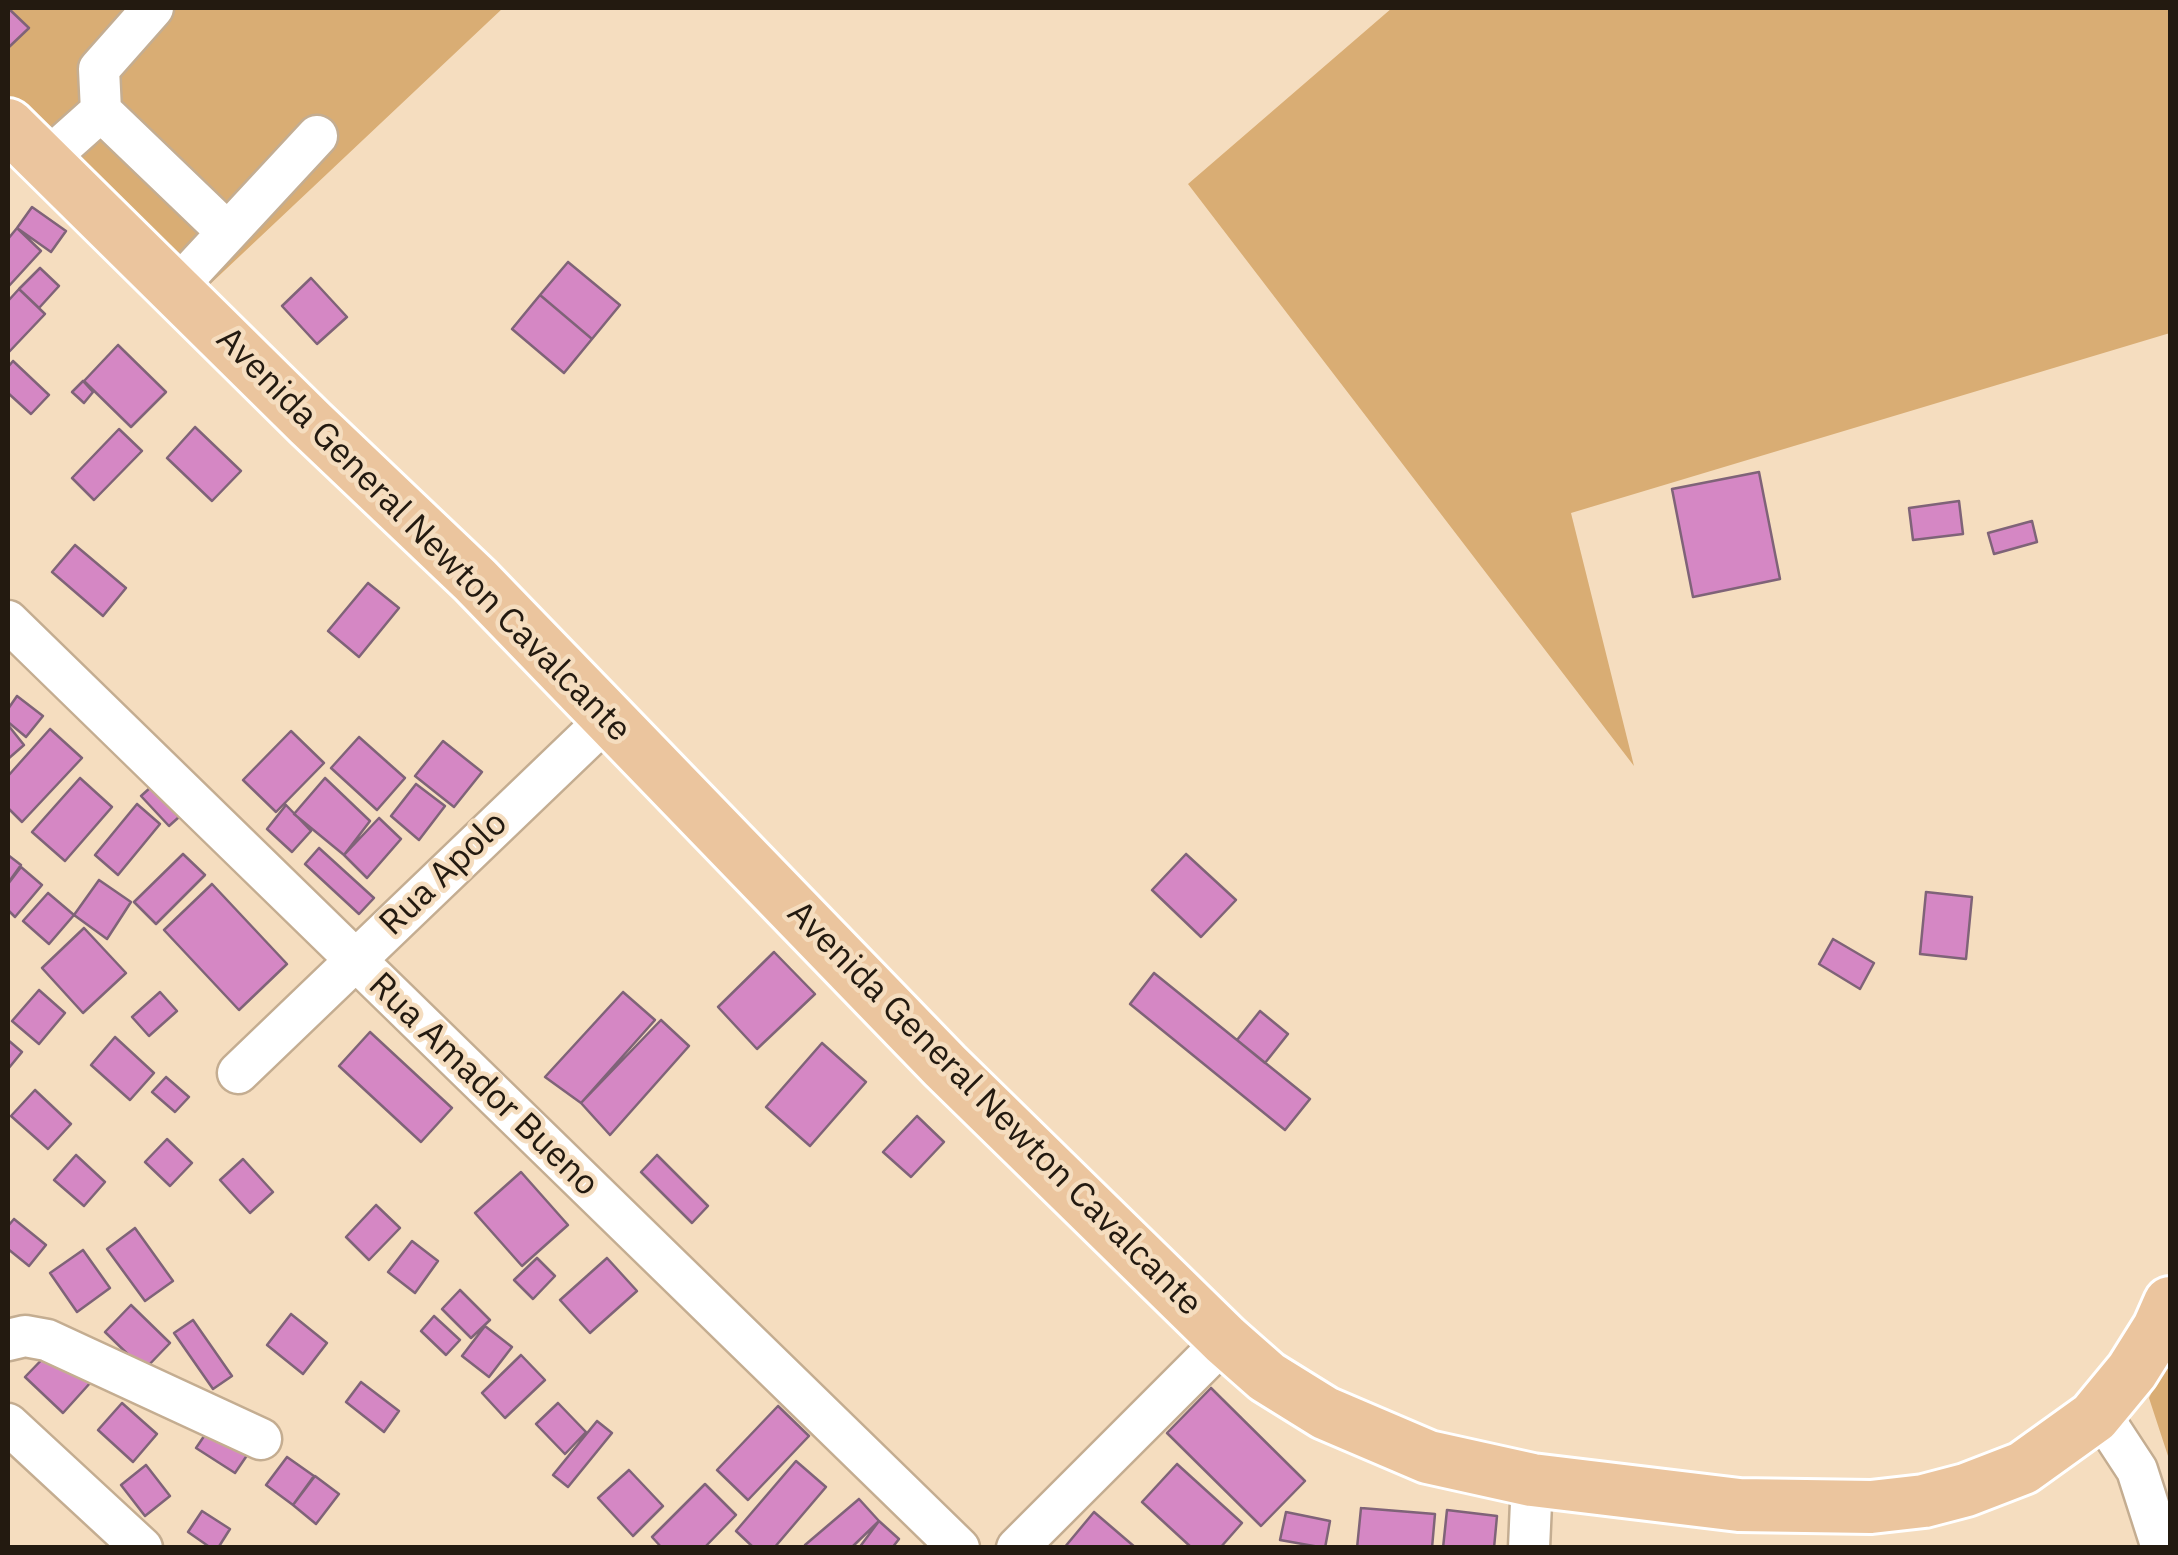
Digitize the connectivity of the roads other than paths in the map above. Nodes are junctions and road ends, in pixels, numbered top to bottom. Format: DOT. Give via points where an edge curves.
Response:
graph roads {
  1 [pos="153,8"];
  2 [pos="101,111"];
  3 [pos="8,125"];
  4 [pos="317,136"];
  5 [pos="45,162"];
  6 [pos="226,231"];
  7 [pos="174,289"];
  8 [pos="8,621"];
  9 [pos="608,718"];
  10 [pos="354,960"];
  11 [pos="238,1073"];
  12 [pos="2170,1303"];
  13 [pos="8,1340"];
  14 [pos="1225,1340"];
  15 [pos="2099,1412"];
  16 [pos="8,1424"];
  17 [pos="261,1439"];
  18 [pos="1532,1480"];
  19 [pos="142,1548"];
  20 [pos="959,1548"];
  21 [pos="1016,1548"];
  22 [pos="1529,1548"];
  23 [pos="2162,1548"];
  1 -- 2 [label="street" via="99,68"];
  2 -- 5 [label="street"];
  2 -- 6 [label="street"];
  3 -- 5 [label="main road, Avenida General Newton Cavalcante"];
  4 -- 6 [label="street"];
  5 -- 7 [label="main road, Avenida General Newton Cavalcante"];
  6 -- 7 [label="street"];
  7 -- 9 [label="main road, Avenida General Newton Cavalcante" via="476,580"];
  8 -- 10 [label="street, Rua Amador Bueno"];
  9 -- 10 [label="street, Rua Apolo"];
  9 -- 14 [label="main road, Avenida General Newton Cavalcante" via="945,1066"];
  10 -- 11 [label="street, Rua Apolo"];
  10 -- 20 [label="street, Rua Amador Bueno"];
  12 -- 15 [label="main road, Avenida General Newton Cavalcante" via="2132,1371"];
  13 -- 17 [label="street" via="47,1340"];
  14 -- 18 [label="main road, Avenida General Newton Cavalcante" via="1267,1377 1340,1420 1428,1457"];
  14 -- 21 [label="street"];
  15 -- 18 [label="main road, Avenida General Newton Cavalcante" via="2023,1468 1924,1501 1739,1506"];
  15 -- 23 [label="street" via="2137,1470"];
  16 -- 19 [label="street"];
  18 -- 22 [label="street"];
}
